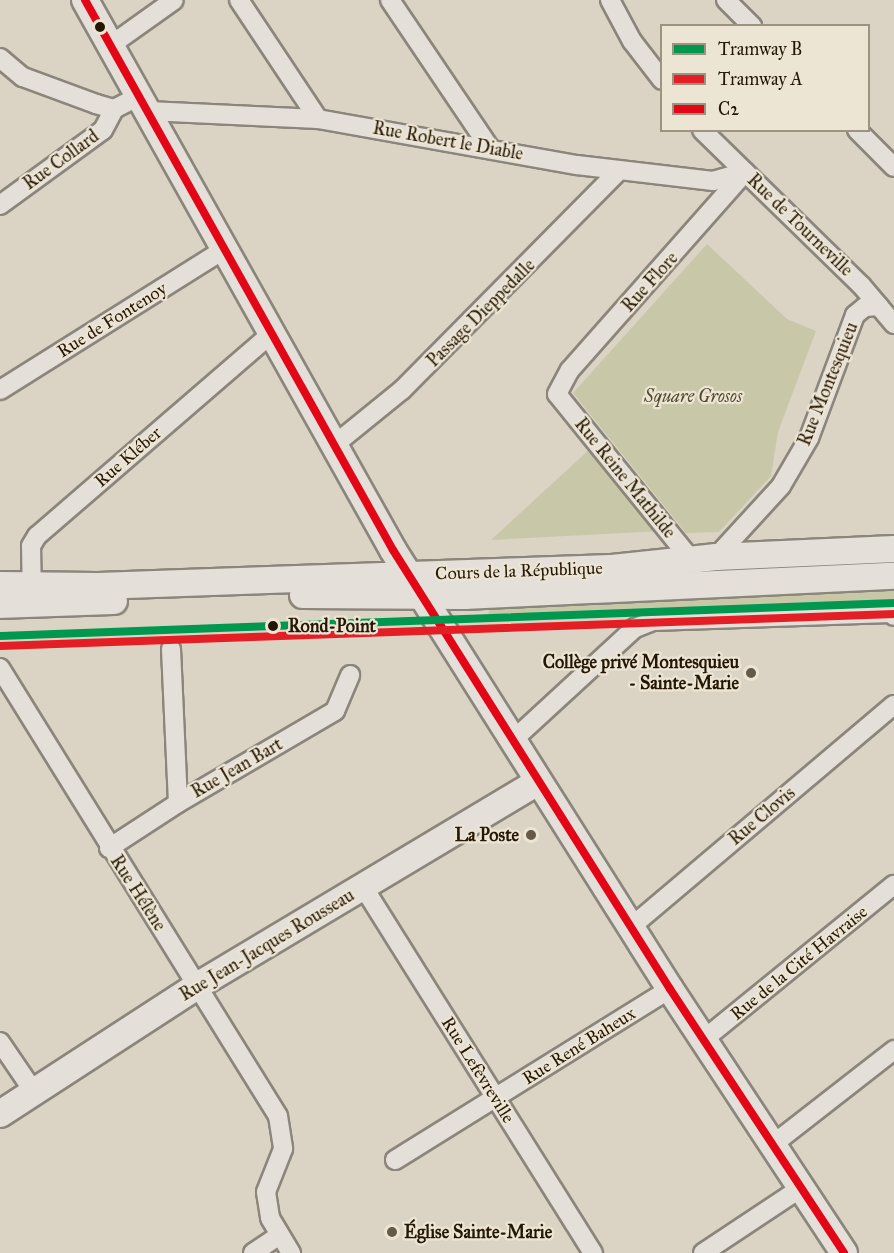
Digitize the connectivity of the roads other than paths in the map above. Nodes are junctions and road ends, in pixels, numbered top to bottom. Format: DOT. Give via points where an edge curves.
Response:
graph roads {
  1 [pos="85,0"];
  2 [pos="174,0"];
  3 [pos="239,0"];
  4 [pos="390,0"];
  5 [pos="610,0"];
  6 [pos="726,0"];
  7 [pos="750,24"];
  8 [pos="111,45"];
  9 [pos="0,58"];
  10 [pos="660,77"];
  11 [pos="144,103"];
  12 [pos="114,109"];
  13 [pos="318,119"];
  14 [pos="704,132"];
  15 [pos="859,132"];
  16 [pos="489,147"];
  17 [pos="894,167"];
  18 [pos="619,171"];
  19 [pos="745,172"];
  20 [pos="0,205"];
  21 [pos="225,249"];
  22 [pos="879,306"];
  23 [pos="894,324"];
  24 [pos="272,333"];
  25 [pos="0,390"];
  26 [pos="557,394"];
  27 [pos="334,445"];
  28 [pos="894,549"];
  29 [pos="704,560"];
  30 [pos="894,576"];
  31 [pos="0,585"];
  32 [pos="415,585"];
  33 [pos="32,594"];
  34 [pos="0,605"];
  35 [pos="894,616"];
  36 [pos="171,649"];
  37 [pos="0,669"];
  38 [pos="350,675"];
  39 [pos="894,705"];
  40 [pos="512,741"];
  41 [pos="538,782"];
  42 [pos="178,802"];
  43 [pos="109,848"];
  44 [pos="894,885"];
  45 [pos="364,888"];
  46 [pos="631,927"];
  47 [pos="197,986"];
  48 [pos="670,989"];
  49 [pos="703,1040"];
  50 [pos="0,1042"];
  51 [pos="894,1050"];
  52 [pos="34,1092"];
  53 [pos="495,1098"];
  54 [pos="0,1114"];
  55 [pos="772,1145"];
  56 [pos="395,1160"];
  57 [pos="801,1188"];
  58 [pos="280,1235"];
  59 [pos="253,1253"];
  60 [pos="291,1253"];
  61 [pos="593,1253"];
  62 [pos="703,1253"];
  63 [pos="844,1253"];
  1 -- 8 [label="main road"];
  2 -- 8 [label="street"];
  3 -- 13 [label="street"];
  4 -- 16 [label="street"];
  5 -- 10 [label="street" via="632,41"];
  6 -- 7 [label="street"];
  8 -- 11 [label="main road"];
  9 -- 12 [label="street" via="23,77"];
  11 -- 12 [label="street"];
  11 -- 13 [label="street, Rue Robert le Diable"];
  11 -- 21 [label="main road"];
  12 -- 20 [label="street, Rue Collard" via="103,130"];
  13 -- 16 [label="street, Rue Robert le Diable"];
  14 -- 19 [label="street, Rue de Tourneville"];
  15 -- 17 [label="street"];
  16 -- 18 [label="street, Rue Robert le Diable"];
  18 -- 19 [label="street, Rue Robert le Diable" via="713,181"];
  18 -- 27 [label="street, Passage Dieppedalle" via="402,390"];
  19 -- 22 [label="street, Rue de Tourneville"];
  19 -- 26 [label="street, Rue Flore" via="570,370"];
  21 -- 24 [label="main road"];
  21 -- 25 [label="street, Rue de Fontenoy"];
  22 -- 23 [label="street, Rue de Tourneville"];
  22 -- 29 [label="street, Rue Montesquieu" via="865,308 855,315 809,438 781,486"];
  24 -- 27 [label="main road"];
  24 -- 33 [label="street, Rue Kléber" via="37,536 31,546"];
  26 -- 29 [label="street, Rue Reine Mathilde"];
  27 -- 32 [label="main road"];
  28 -- 29 [label="main road, Cours de la République"];
  29 -- 32 [label="main road, Cours de la République"];
  30 -- 32 [label="main road, Cours de la République" via="464,596"];
  31 -- 33 [label="main road, Cours de la République"];
  32 -- 33 [label="main road, Cours de la République" via="272,593"];
  32 -- 40 [label="main road"];
  33 -- 34 [label="main road, Cours de la République"];
  35 -- 40 [label="street" via="891,613 653,621 635,628"];
  36 -- 42 [label="street"];
  37 -- 43 [label="street, Rue Hélène"];
  38 -- 42 [label="street, Rue Jean Bart" via="335,711"];
  39 -- 46 [label="street, Rue Clovis"];
  40 -- 41 [label="main road"];
  41 -- 45 [label="main road, Rue Jean-Jacques Rousseau"];
  41 -- 46 [label="main road"];
  42 -- 43 [label="street, Rue Jean Bart"];
  43 -- 47 [label="street, Rue Hélène"];
  44 -- 49 [label="street, Rue de la Cité Havraise"];
  45 -- 47 [label="main road, Rue Jean-Jacques Rousseau"];
  45 -- 53 [label="street, Rue Lefèvreville"];
  46 -- 48 [label="main road"];
  47 -- 52 [label="main road, Rue Jean-Jacques Rousseau"];
  47 -- 58 [label="street, Rue Hélène" via="278,1116 284,1149 267,1192 270,1218"];
  48 -- 49 [label="main road"];
  48 -- 53 [label="street, Rue René Baheux"];
  49 -- 55 [label="main road"];
  50 -- 52 [label="street"];
  51 -- 55 [label="street"];
  52 -- 54 [label="main road, Rue Jean-Jacques Rousseau"];
  53 -- 56 [label="street, Rue René Baheux"];
  53 -- 61 [label="street, Rue Lefèvreville"];
  55 -- 57 [label="main road"];
  57 -- 62 [label="street"];
  57 -- 63 [label="main road"];
  58 -- 59 [label="street"];
  58 -- 60 [label="street"];
}
